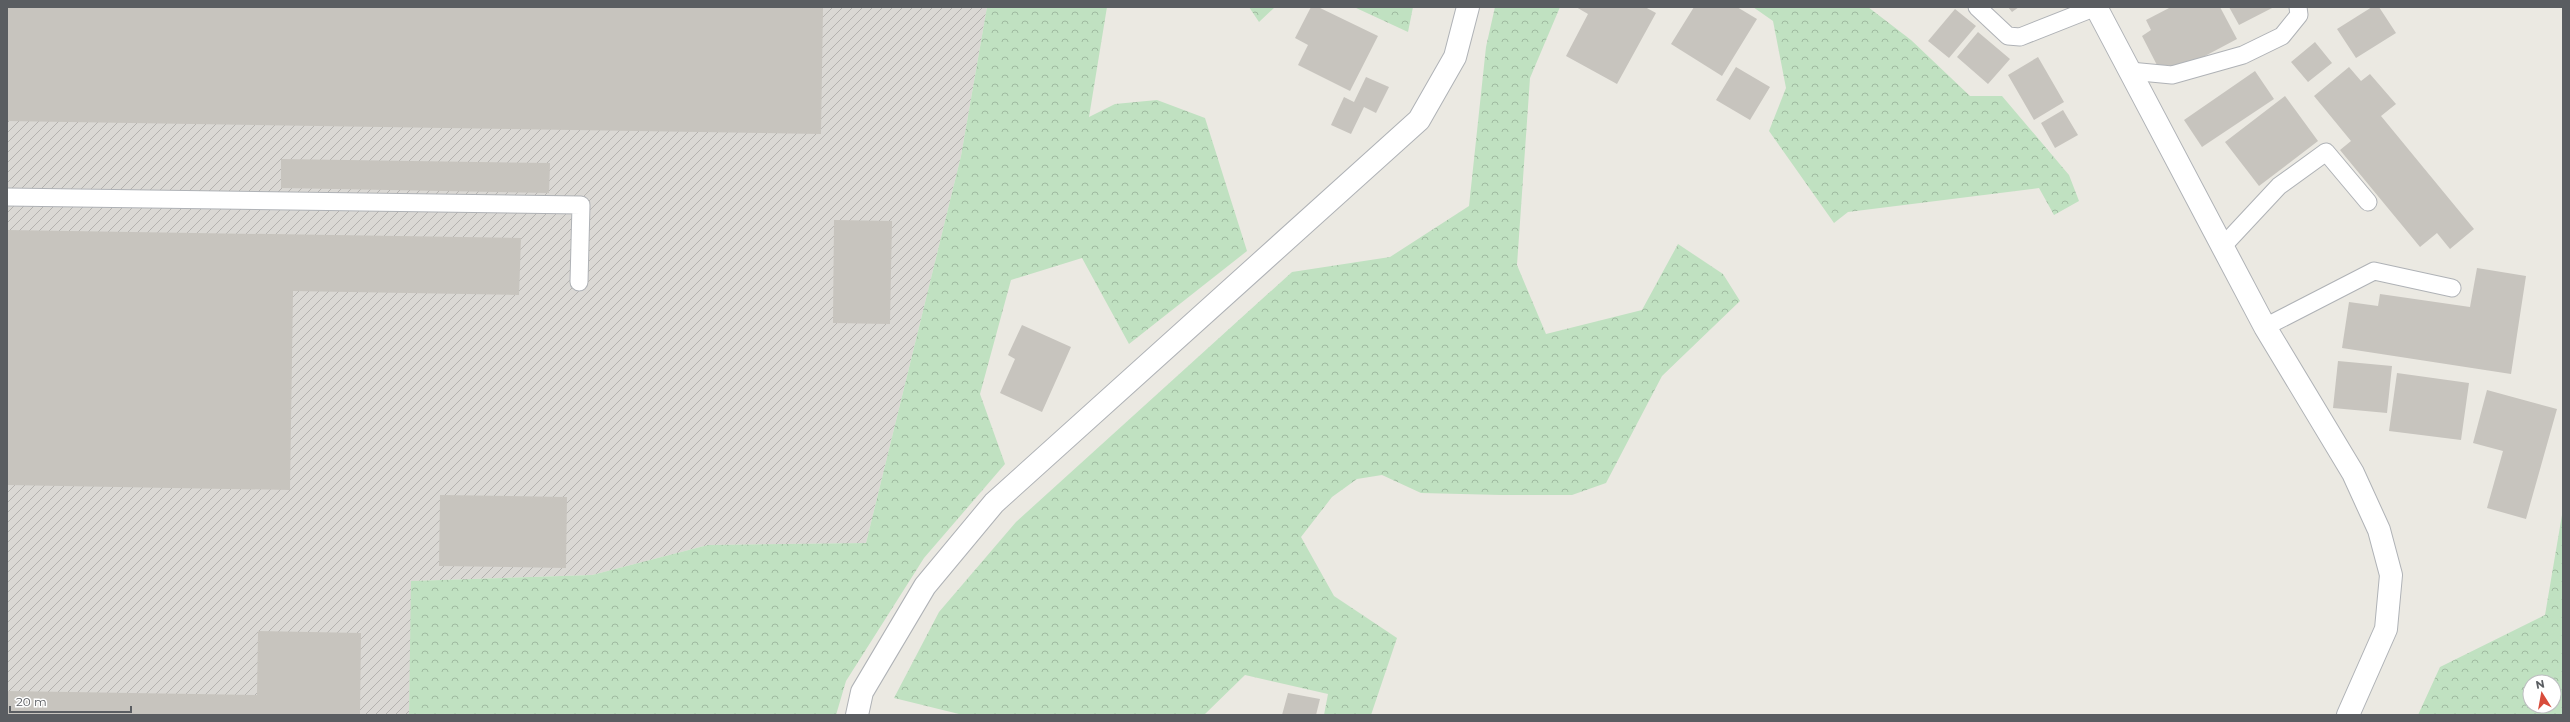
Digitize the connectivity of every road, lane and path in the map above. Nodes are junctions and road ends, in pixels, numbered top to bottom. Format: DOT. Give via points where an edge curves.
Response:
graph roads {
  1 [pos="1468,7"];
  2 [pos="1977,7"];
  3 [pos="2096,7"];
  4 [pos="2298,7"];
  5 [pos="2130,71"];
  6 [pos="7,197"];
  7 [pos="2368,202"];
  8 [pos="2223,246"];
  9 [pos="579,282"];
  10 [pos="2452,288"];
  11 [pos="2265,327"];
  12 [pos="857,715"];
  13 [pos="2348,715"];
  1 -- 12 [label="street" via="1455,57 1419,120 994,503 925,586 862,692"];
  2 -- 3 [label="lane" via="2008,36 2020,38"];
  3 -- 5 [label="street"];
  4 -- 5 [label="lane" via="2299,15 2282,36 2243,55 2172,75"];
  5 -- 8 [label="street"];
  6 -- 9 [label="lane" via="581,205"];
  7 -- 8 [label="lane" via="2326,152 2279,186"];
  8 -- 11 [label="street"];
  10 -- 11 [label="lane" via="2374,271"];
  11 -- 13 [label="street" via="2353,473 2379,530 2391,576 2386,629"];
}
